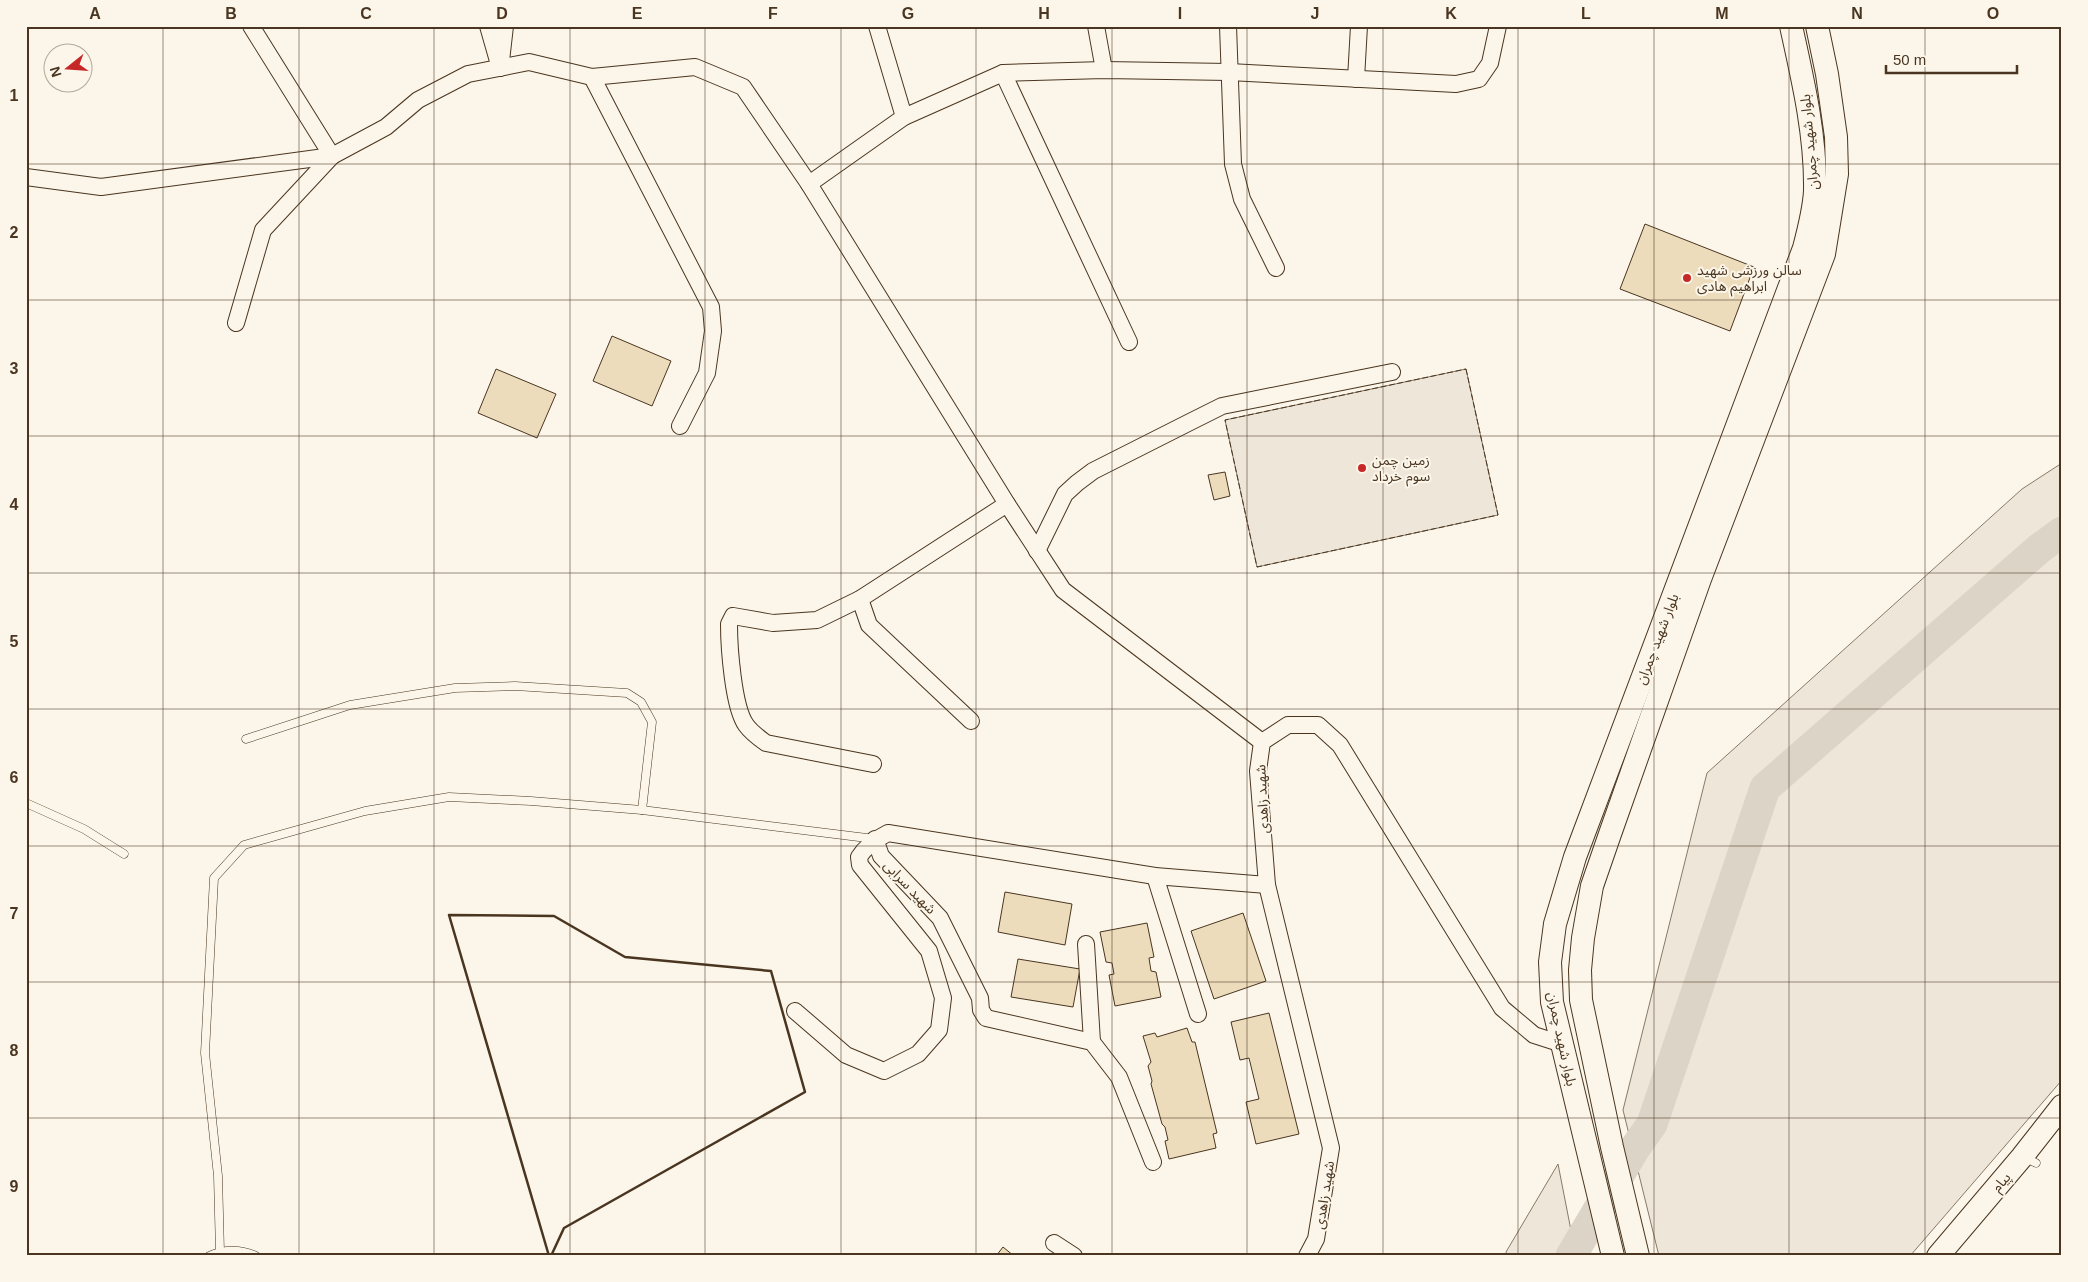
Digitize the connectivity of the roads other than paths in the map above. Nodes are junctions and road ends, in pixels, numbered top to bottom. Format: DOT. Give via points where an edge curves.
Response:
graph roads {
  1 [pos="251,26"];
  2 [pos="488,26"];
  3 [pos="505,26"];
  4 [pos="877,26"];
  5 [pos="1096,26"];
  6 [pos="1228,26"];
  7 [pos="1359,26"];
  8 [pos="1498,26"];
  9 [pos="1791,26"];
  10 [pos="1817,26"];
  11 [pos="500,68"];
  12 [pos="1104,70"];
  13 [pos="1229,72"];
  14 [pos="1003,73"];
  15 [pos="592,77"];
  16 [pos="1356,79"];
  17 [pos="904,117"];
  18 [pos="332,156"];
  19 [pos="26,177"];
  20 [pos="808,184"];
  21 [pos="1276,268"];
  22 [pos="236,323"];
  23 [pos="1129,342"];
  24 [pos="1392,372"];
  25 [pos="680,426"];
  26 [pos="1007,504"];
  27 [pos="1038,552"];
  28 [pos="860,599"];
  29 [pos="971,721"];
  30 [pos="246,739"];
  31 [pos="1262,742"];
  32 [pos="873,764"];
  33 [pos="26,803"];
  34 [pos="642,810"];
  35 [pos="875,839"];
  36 [pos="124,854"];
  37 [pos="1155,876"];
  38 [pos="1268,885"];
  39 [pos="1086,944"];
  40 [pos="796,1010"];
  41 [pos="1198,1014"];
  42 [pos="1588,1036"];
  43 [pos="1092,1042"];
  44 [pos="1562,1044"];
  45 [pos="2062,1106"];
  46 [pos="1153,1162"];
  47 [pos="1054,1243"];
  48 [pos="220,1252"];
  49 [pos="209,1256"];
  50 [pos="256,1256"];
  51 [pos="1074,1256"];
  52 [pos="1307,1256"];
  53 [pos="1614,1256"];
  54 [pos="1638,1256"];
  55 [pos="1938,1256"];
  1 -- 18 [label="street"];
  2 -- 11 [label="street"];
  3 -- 11 [label="street"];
  4 -- 17 [label="street"];
  5 -- 12 [label="street"];
  6 -- 13 [label="street"];
  7 -- 16 [label="street"];
  8 -- 16 [label="street" via="1490,63 1479,79 1456,84"];
  9 -- 44 [label="main road, بلوار شهید چمران" via="1804,86 1813,158 1812,214 1804,248 1563,892 1550,962 1552,1002"];
  10 -- 42 [label="main road, بلوار شهید چمران" via="1836,137 1837,174 1824,254 1700,579 1592,886 1580,970 1581,1000"];
  11 -- 15 [label="street" via="529,62"];
  11 -- 18 [label="street" via="468,74 418,100 386,127"];
  12 -- 13 [label="street"];
  12 -- 14 [label="street"];
  13 -- 16 [label="street"];
  13 -- 21 [label="street" via="1233,164 1242,199"];
  14 -- 17 [label="street"];
  14 -- 23 [label="street"];
  15 -- 20 [label="street" via="695,67 743,87"];
  15 -- 25 [label="street" via="712,308 713,331 707,373"];
  17 -- 20 [label="street"];
  18 -- 19 [label="street" via="101,187"];
  18 -- 22 [label="street" via="263,230"];
  20 -- 26 [label="street"];
  24 -- 27 [label="street" via="1222,406 1093,471 1065,494"];
  26 -- 27 [label="street"];
  26 -- 28 [label="street"];
  27 -- 31 [label="street" via="1063,590"];
  28 -- 29 [label="street" via="869,625"];
  28 -- 32 [label="street" via="817,620 773,622 733,616 728,624 736,697 744,724 753,733 766,744"];
  30 -- 34 [label="lane" via="350,705 455,688 515,686 627,693 641,702 652,722"];
  31 -- 38 [label="street, شهید زاهدی" via="1258,771"];
  31 -- 44 [label="street" via="1288,725 1318,725 1340,745 1502,1008 1534,1035"];
  33 -- 36 [label="lane" via="84,829"];
  34 -- 35 [label="lane"];
  34 -- 48 [label="lane" via="531,800 449,797 365,811 244,845 214,878 205,1053 218,1176"];
  35 -- 37 [label="street" via="888,833"];
  35 -- 40 [label="street" via="859,857 860,865 930,951 943,998 939,1030 918,1054 884,1071 846,1055"];
  35 -- 43 [label="street, شهید سرابی" via="881,856 940,918 980,998 980,1010 986,1018"];
  37 -- 38 [label="street"];
  37 -- 41 [label="street"];
  38 -- 52 [label="street, شهید زاهدی" via="1331,1148 1316,1239"];
  39 -- 43 [label="street"];
  42 -- 44 [label="main road"];
  42 -- 54 [label="main road, بلوار شهید چمران"];
  43 -- 46 [label="street" via="1119,1077"];
  44 -- 53 [label="main road, بلوار شهید چمران"];
  45 -- 55 [label="main road, پیام" via="2029,1160"];
  47 -- 51 [label="street"];
  48 -- 49 [label="lane"];
  48 -- 50 [label="lane" via="246,1252"];
}
